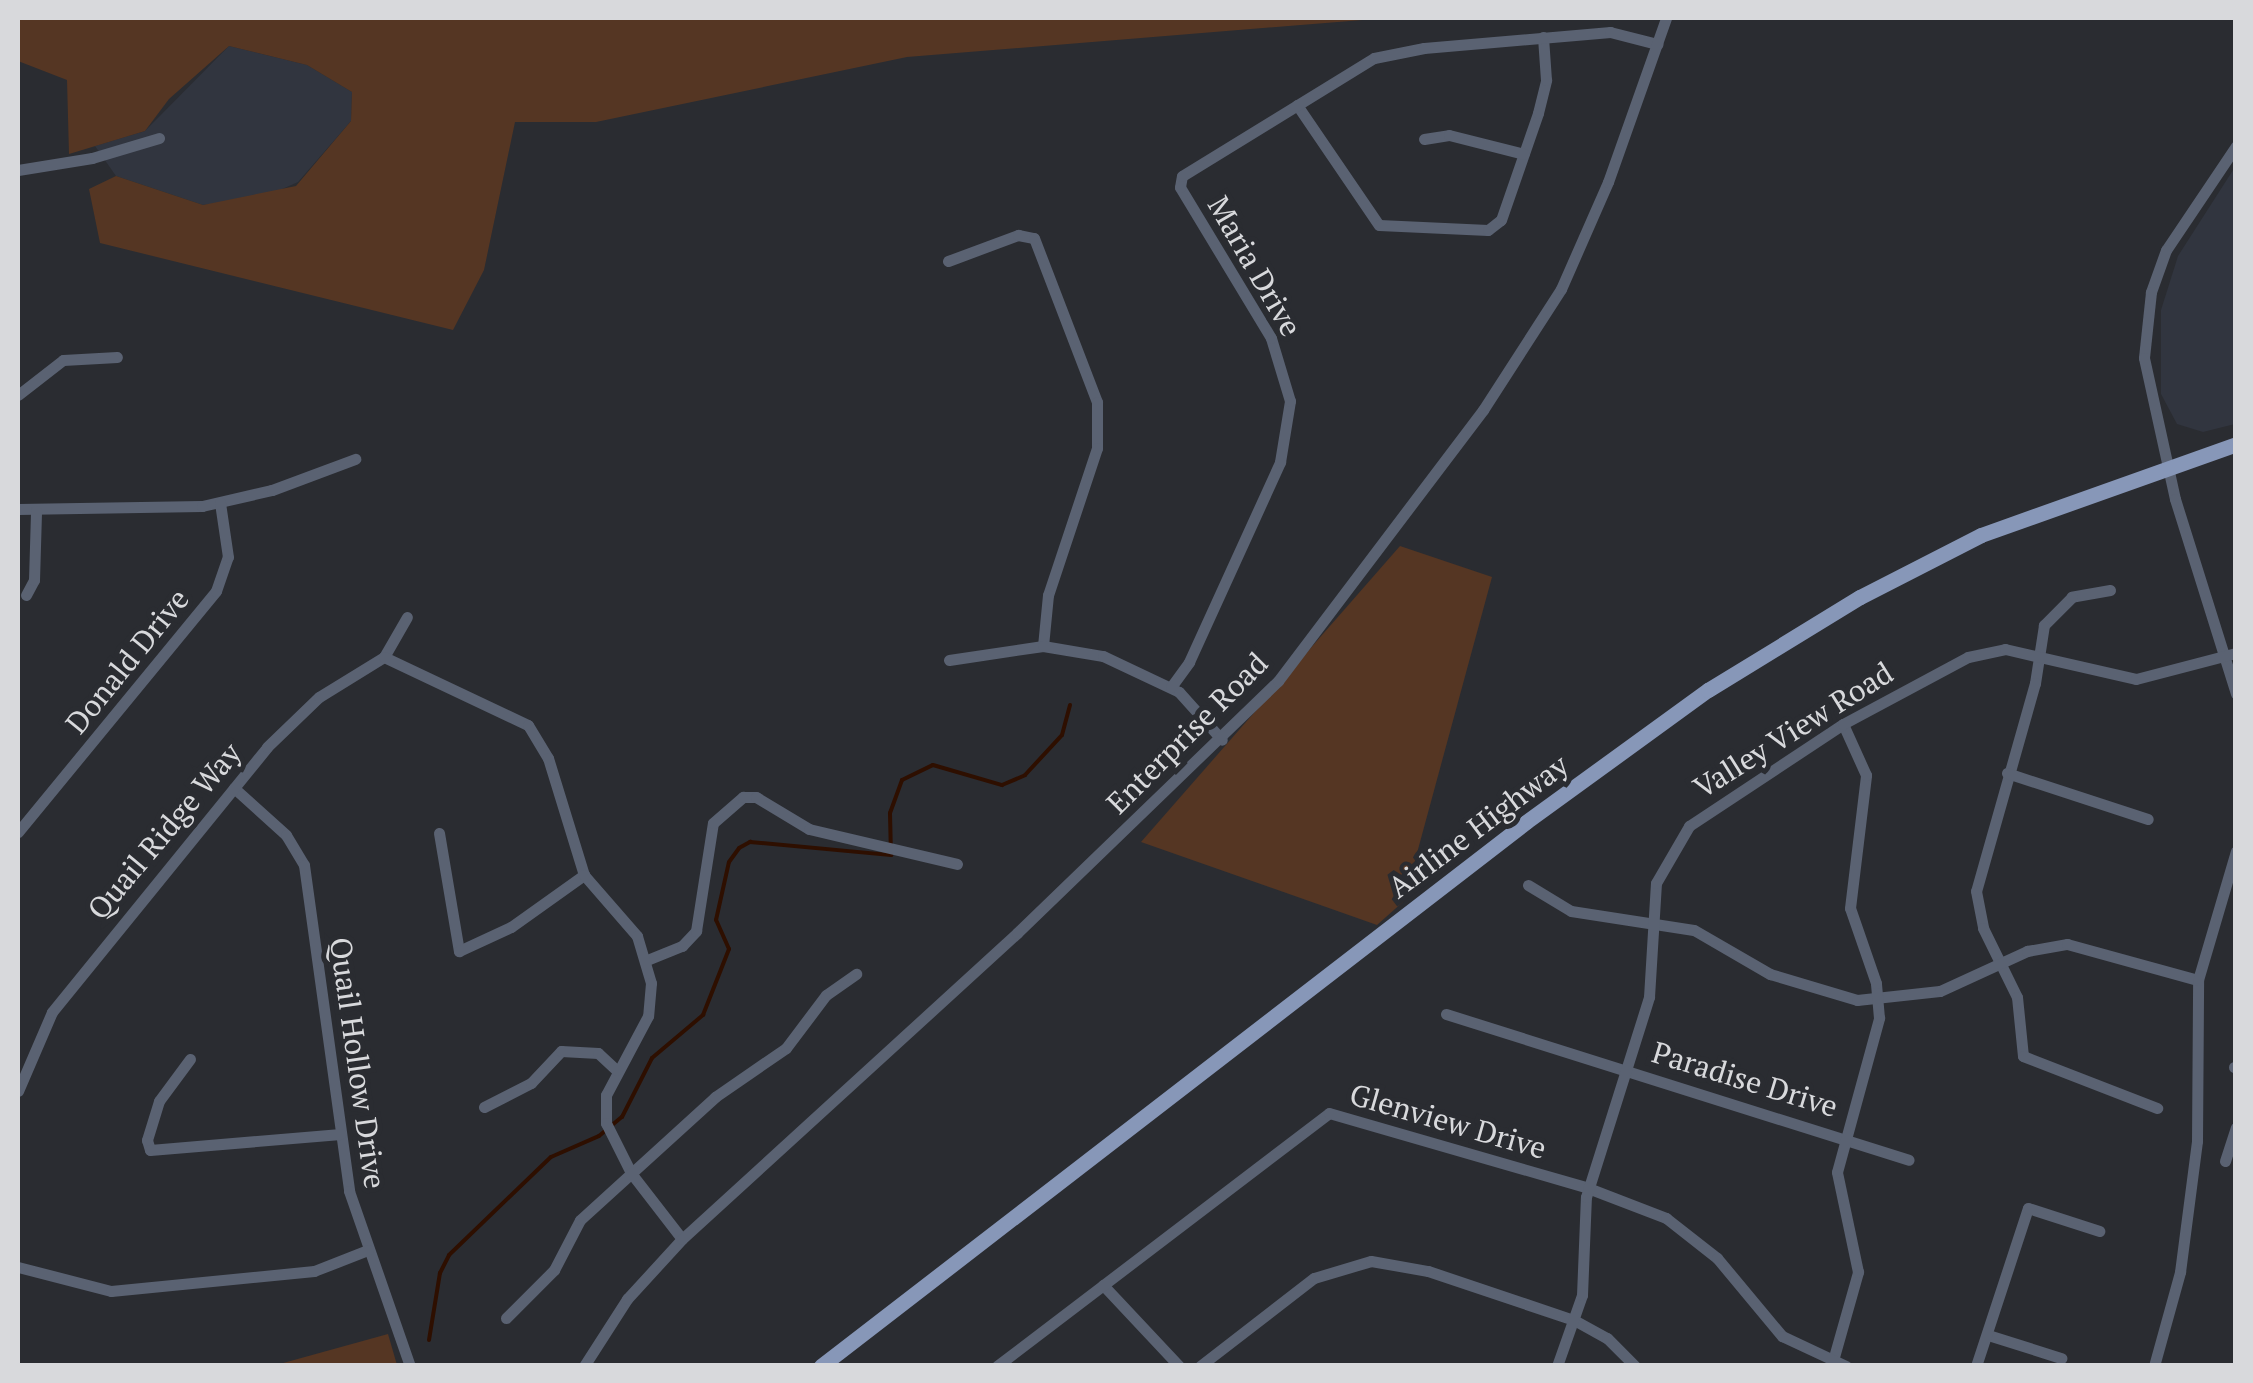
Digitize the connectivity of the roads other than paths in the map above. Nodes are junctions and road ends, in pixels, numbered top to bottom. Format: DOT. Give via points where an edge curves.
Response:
graph roads {
  1 [pos="1666,18"];
  2 [pos="1543,38"];
  3 [pos="1657,44"];
  4 [pos="1297,105"];
  5 [pos="159,138"];
  6 [pos="1424,139"];
  7 [pos="2236,146"];
  8 [pos="1524,154"];
  9 [pos="18,170"];
  10 [pos="948,261"];
  11 [pos="117,357"];
  12 [pos="18,394"];
  13 [pos="2236,444"];
  14 [pos="355,459"];
  15 [pos="2167,465"];
  16 [pos="220,503"];
  17 [pos="18,509"];
  18 [pos="36,511"];
  19 [pos="2110,590"];
  20 [pos="26,596"];
  21 [pos="407,618"];
  22 [pos="1044,646"];
  23 [pos="2229,655"];
  24 [pos="384,658"];
  25 [pos="2040,659"];
  26 [pos="950,660"];
  27 [pos="1171,687"];
  28 [pos="2236,694"];
  29 [pos="1843,724"];
  30 [pos="1222,740"];
  31 [pos="2007,773"];
  32 [pos="234,788"];
  33 [pos="2148,819"];
  34 [pos="18,832"];
  35 [pos="439,833"];
  36 [pos="2236,851"];
  37 [pos="957,864"];
  38 [pos="584,875"];
  39 [pos="1528,885"];
  40 [pos="1651,921"];
  41 [pos="647,960"];
  42 [pos="2000,962"];
  43 [pos="856,974"];
  44 [pos="2198,980"];
  45 [pos="1879,999"];
  46 [pos="1446,1014"];
  47 [pos="190,1059"];
  48 [pos="616,1070"];
  49 [pos="1631,1070"];
  50 [pos="18,1091"];
  51 [pos="484,1106"];
  52 [pos="2157,1108"];
  53 [pos="2236,1128"];
  54 [pos="340,1134"];
  55 [pos="1845,1135"];
  56 [pos="1908,1160"];
  57 [pos="2225,1161"];
  58 [pos="630,1173"];
  59 [pos="1588,1188"];
  60 [pos="2099,1231"];
  61 [pos="682,1239"];
  62 [pos="368,1250"];
  63 [pos="18,1267"];
  64 [pos="1103,1285"];
  65 [pos="506,1318"];
  66 [pos="1574,1320"];
  67 [pos="1988,1335"];
  68 [pos="2061,1358"];
  69 [pos="1837,1364"];
  70 [pos="410,1366"];
  71 [pos="584,1366"];
  72 [pos="821,1366"];
  73 [pos="997,1366"];
  74 [pos="1179,1366"];
  75 [pos="1200,1366"];
  76 [pos="1557,1366"];
  77 [pos="1635,1366"];
  78 [pos="1976,1366"];
  79 [pos="2154,1366"];
  1 -- 3 [label="street, Enterprise Road"];
  2 -- 3 [label="street, Maria Drive" via="1610,32"];
  2 -- 4 [label="street, Maria Drive" via="1374,58"];
  2 -- 8 [label="street" via="1546,80"];
  3 -- 30 [label="street, Enterprise Road" via="1578,257 1528,344 1365,570"];
  4 -- 8 [label="street" via="1379,226 1488,230 1501,220"];
  4 -- 27 [label="street, Maria Drive" via="1182,176 1180,186 1271,338 1290,401 1280,462 1189,662"];
  5 -- 9 [label="street"];
  6 -- 8 [label="street" via="1449,135"];
  7 -- 15 [label="street" via="2176,233 2151,292 2146,378"];
  10 -- 22 [label="street" via="1018,235 1034,238 1097,402 1097,448 1048,595"];
  11 -- 12 [label="street" via="63,360"];
  13 -- 15 [label="main road, Airline Highway"];
  14 -- 16 [label="street"];
  15 -- 23 [label="street"];
  15 -- 72 [label="main road, Airline Highway" via="1981,535 1860,597 1708,690 1526,822"];
  16 -- 18 [label="street"];
  16 -- 34 [label="street, Donald Drive" via="228,557 216,591"];
  17 -- 18 [label="street"];
  18 -- 20 [label="street" via="34,580"];
  19 -- 25 [label="street" via="2057,607 2044,626"];
  21 -- 24 [label="street"];
  22 -- 26 [label="street"];
  22 -- 27 [label="street" via="1104,656"];
  23 -- 25 [label="street, Valley View Road" via="2136,679"];
  23 -- 28 [label="street"];
  24 -- 32 [label="street, Quail Ridge Way" via="319,698"];
  24 -- 38 [label="street" via="528,725 548,758"];
  25 -- 29 [label="street, Valley View Road" via="2005,650 1968,657"];
  25 -- 31 [label="street"];
  27 -- 30 [label="street"];
  29 -- 40 [label="street, Valley View Road" via="1689,826 1659,874"];
  29 -- 45 [label="street" via="1861,757 1868,792 1850,908"];
  30 -- 61 [label="street, Enterprise Road"];
  31 -- 33 [label="street"];
  31 -- 42 [label="street" via="1976,891 1983,928"];
  32 -- 50 [label="street, Quail Ridge Way" via="52,1012"];
  32 -- 54 [label="street, Quail Hollow Drive" via="286,835 304,865"];
  35 -- 38 [label="street" via="459,950 511,927"];
  36 -- 44 [label="street"];
  37 -- 41 [label="street" via="809,829 756,797 743,797 713,823 700,926 682,946"];
  38 -- 41 [label="street" via="627,922"];
  39 -- 40 [label="street" via="1571,911"];
  40 -- 45 [label="street" via="1694,930 1758,969 1807,987"];
  40 -- 49 [label="street, Valley View Road" via="1649,997"];
  41 -- 48 [label="street" via="648,1016"];
  42 -- 44 [label="street" via="2046,946 2081,945"];
  42 -- 45 [label="street" via="1940,991"];
  42 -- 52 [label="street" via="2017,997 2026,1059"];
  43 -- 58 [label="street" via="826,995 776,1057 715,1097"];
  44 -- 79 [label="street" via="2197,1141 2180,1272"];
  45 -- 55 [label="street" via="1875,1045"];
  46 -- 49 [label="street, Paradise Drive"];
  47 -- 54 [label="street" via="164,1091 146,1140 150,1150"];
  48 -- 51 [label="street" via="598,1053 567,1049 549,1058 518,1092"];
  48 -- 58 [label="street" via="606,1123"];
  49 -- 55 [label="street, Paradise Drive"];
  49 -- 59 [label="street, Valley View Road"];
  53 -- 57 [label="street"];
  54 -- 62 [label="street, Quail Hollow Drive"];
  55 -- 56 [label="street, Paradise Drive"];
  55 -- 69 [label="street" via="1837,1180 1858,1272"];
  58 -- 61 [label="street"];
  58 -- 65 [label="street" via="580,1220 554,1270"];
  59 -- 64 [label="street, Glenview Drive" via="1328,1113"];
  59 -- 66 [label="street, Valley View Road" via="1584,1282"];
  59 -- 69 [label="street, Glenview Drive" via="1687,1232 1782,1336"];
  60 -- 67 [label="street" via="2028,1208"];
  61 -- 71 [label="street, Enterprise Road" via="627,1298"];
  62 -- 63 [label="street" via="314,1271 111,1290"];
  62 -- 70 [label="street, Quail Hollow Drive"];
  64 -- 73 [label="street, Glenview Drive"];
  64 -- 74 [label="street"];
  66 -- 75 [label="street" via="1402,1264 1352,1263 1301,1286"];
  66 -- 76 [label="street, Valley View Road"];
  66 -- 77 [label="street" via="1608,1338"];
  67 -- 68 [label="street"];
  67 -- 78 [label="street"];
}
